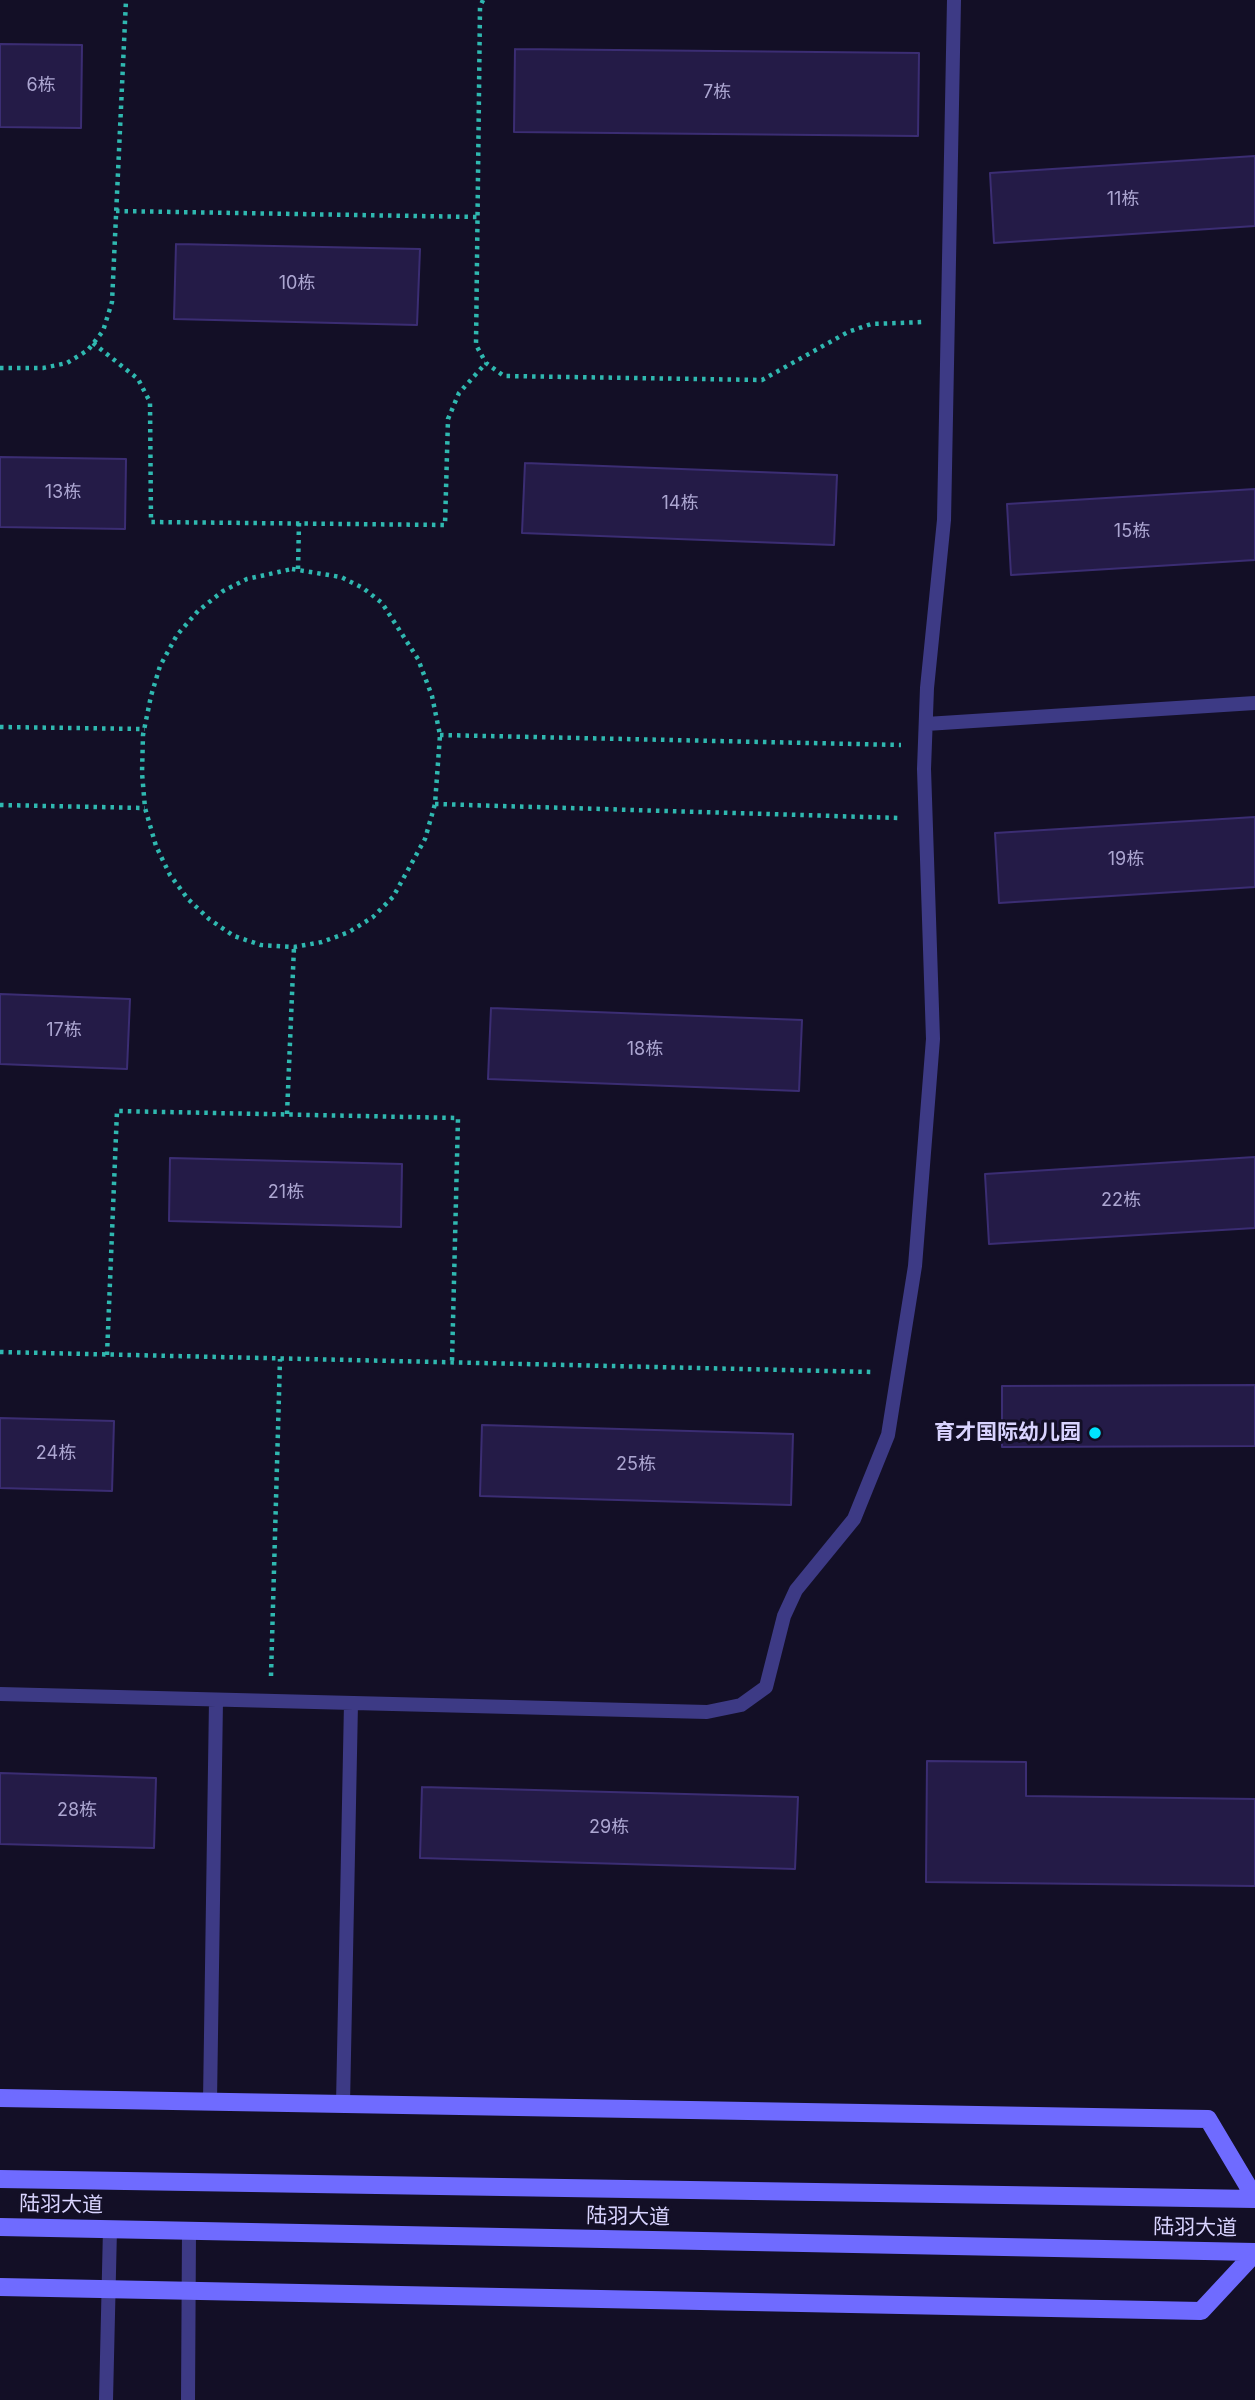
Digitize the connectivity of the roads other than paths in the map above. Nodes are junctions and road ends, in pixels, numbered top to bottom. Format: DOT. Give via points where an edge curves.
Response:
graph roads {
  1 [pos="954,0"];
  2 [pos="1255,703"];
  3 [pos="926,724"];
  4 [pos="0,1694"];
  5 [pos="216,1700"];
  6 [pos="351,1703"];
  7 [pos="0,2098"];
  8 [pos="210,2101"];
  9 [pos="343,2104"];
  10 [pos="0,2179"];
  11 [pos="1255,2199"];
  12 [pos="0,2227"];
  13 [pos="110,2229"];
  14 [pos="189,2231"];
  15 [pos="1255,2252"];
  16 [pos="0,2287"];
  17 [pos="109,2290"];
  18 [pos="189,2292"];
  19 [pos="106,2400"];
  20 [pos="188,2400"];
  1 -- 3 [label="lane" via="944,520"];
  2 -- 3 [label="lane"];
  3 -- 6 [label="lane" via="933,1039 915,1266 888,1435 854,1518 796,1590 766,1688 741,1705 707,1712"];
  4 -- 5 [label="lane"];
  5 -- 6 [label="lane"];
  5 -- 8 [label="lane"];
  6 -- 9 [label="lane"];
  7 -- 8 [label="main road"];
  8 -- 9 [label="main road"];
  9 -- 11 [label="main road" via="1208,2119"];
  10 -- 11 [label="main road, 陆羽大道"];
  12 -- 13 [label="main road, 陆羽大道"];
  13 -- 14 [label="main road, 陆羽大道"];
  13 -- 17 [label="lane"];
  14 -- 15 [label="main road, 陆羽大道"];
  14 -- 18 [label="lane"];
  15 -- 18 [label="main road" via="1201,2311"];
  16 -- 17 [label="main road"];
  17 -- 18 [label="main road"];
  17 -- 19 [label="lane"];
  18 -- 20 [label="lane"];
}
